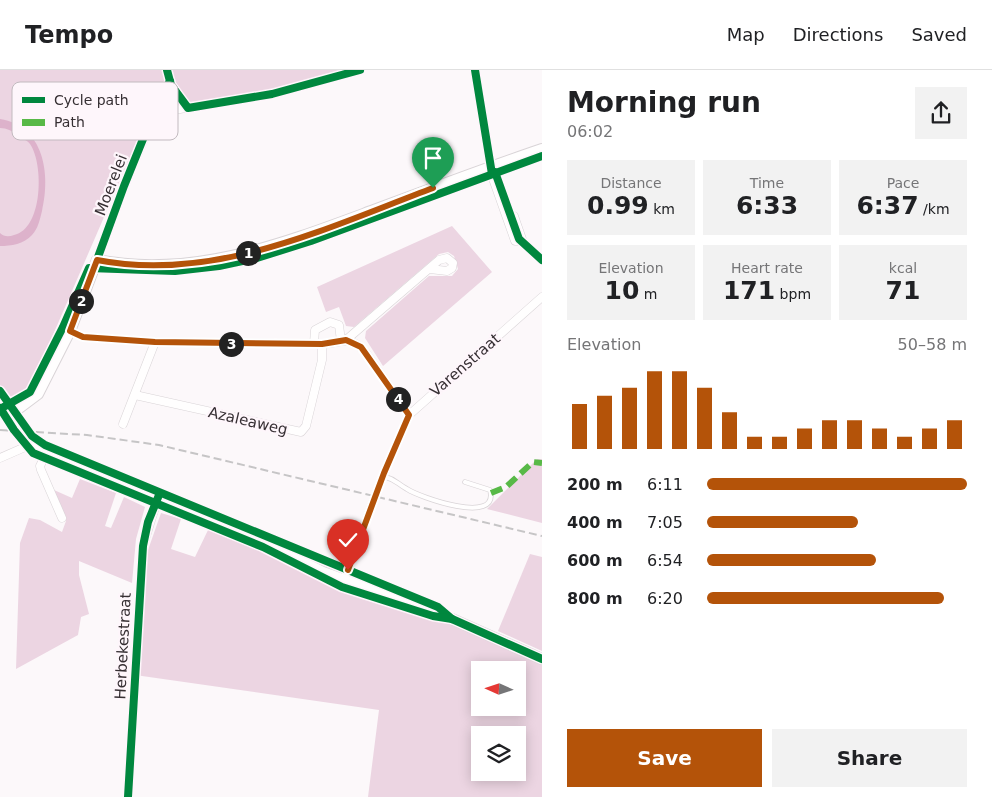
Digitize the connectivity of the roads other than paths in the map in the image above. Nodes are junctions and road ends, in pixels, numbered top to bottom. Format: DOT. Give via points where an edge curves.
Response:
graph roads {
  1 [pos="360,70"];
  2 [pos="475,70"];
  3 [pos="178,109"];
  4 [pos="144,140"];
  5 [pos="542,149"];
  6 [pos="490,167"];
  7 [pos="505,212"];
  8 [pos="97,260"];
  9 [pos="430,269"];
  10 [pos="542,297"];
  11 [pos="70,331"];
  12 [pos="358,331"];
  13 [pos="343,340"];
  14 [pos="155,342"];
  15 [pos="318,343"];
  16 [pos="361,347"];
  17 [pos="135,395"];
  18 [pos="0,400"];
  19 [pos="10,415"];
  20 [pos="409,415"];
  21 [pos="123,424"];
  22 [pos="32,444"];
  23 [pos="47,452"];
  24 [pos="0,458"];
  25 [pos="383,476"];
  26 [pos="465,482"];
  27 [pos="158,498"];
  28 [pos="62,518"];
  29 [pos="255,538"];
  30 [pos="346,574"];
  31 [pos="442,615"];
  32 [pos="542,659"];
  33 [pos="128,797"];
  1 -- 3 [label="street, Moerelei" via="272,94"];
  2 -- 6 [label="street"];
  4 -- 8 [label="street, Moerelei"];
  5 -- 6 [label="main road"];
  6 -- 7 [label="street"];
  6 -- 8 [label="main road" via="288,242 241,255 167,265"];
  8 -- 11 [label="main road, Moerelei"];
  9 -- 12 [label="street"];
  10 -- 20 [label="street, Varenstraat"];
  11 -- 14 [label="street" via="83,337"];
  11 -- 19 [label="main road, Moerelei" via="38,394"];
  12 -- 13 [label="street"];
  12 -- 16 [label="street"];
  13 -- 15 [label="street"];
  13 -- 15 [label="street" via="339,324 330,322 315,330"];
  13 -- 16 [label="street"];
  14 -- 15 [label="street"];
  14 -- 17 [label="street"];
  15 -- 17 [label="street, Azaleaweg" via="322,360 306,426 301,432"];
  16 -- 20 [label="street"];
  17 -- 21 [label="street"];
  18 -- 19 [label="main road"];
  19 -- 22 [label="main road"];
  20 -- 25 [label="street, Varenstraat"];
  22 -- 23 [label="main road"];
  22 -- 24 [label="street"];
  23 -- 27 [label="main road"];
  23 -- 28 [label="street" via="40,470"];
  25 -- 26 [label="lane" via="398,480 406,489 430,498 470,508 479,509 486,505 490,490"];
  25 -- 30 [label="street, Varenstraat"];
  27 -- 29 [label="main road"];
  27 -- 33 [label="street, Herbekestraat" via="143,546"];
  29 -- 30 [label="main road"];
  29 -- 31 [label="main road" via="330,575"];
  30 -- 31 [label="main road"];
  31 -- 32 [label="main road"];
}
